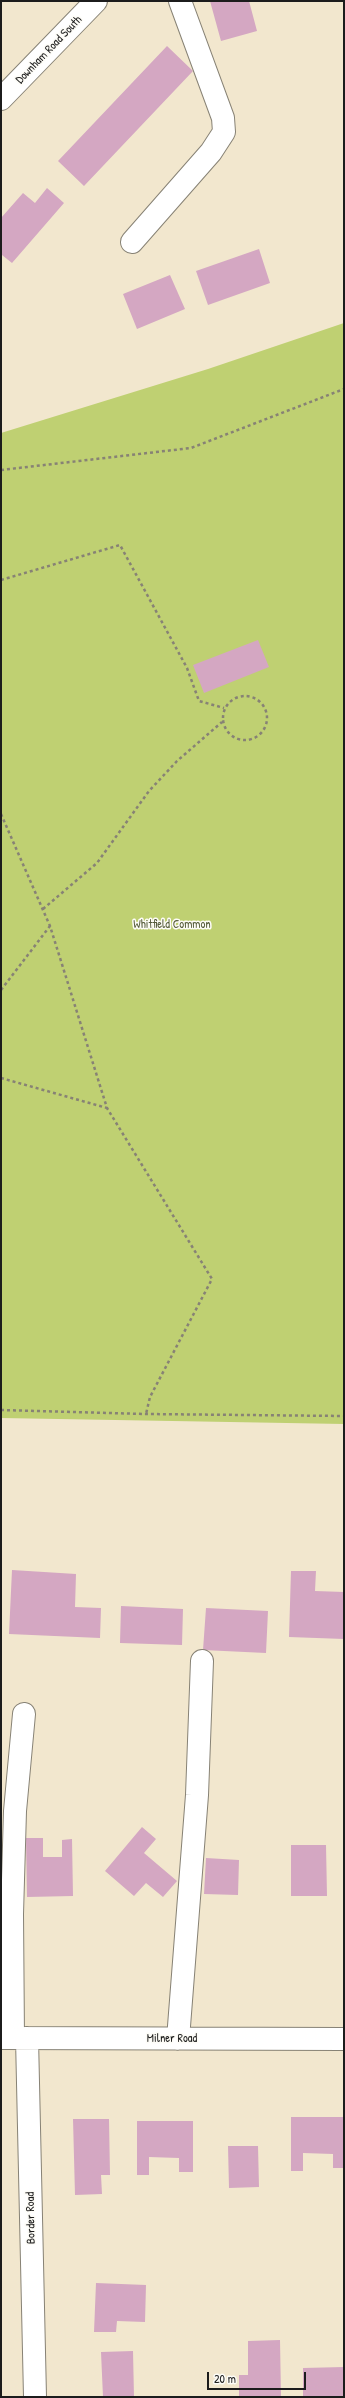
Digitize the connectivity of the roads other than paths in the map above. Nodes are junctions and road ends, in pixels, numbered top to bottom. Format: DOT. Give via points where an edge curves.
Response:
graph roads {
  1 [pos="96,1"];
  2 [pos="180,1"];
  3 [pos="1,99"];
  4 [pos="132,242"];
  5 [pos="202,1662"];
  6 [pos="24,1714"];
  7 [pos="14,2038"];
  8 [pos="178,2039"];
  9 [pos="344,2039"];
  10 [pos="35,2397"];
  1 -- 3 [label="street, Downham Road South"];
  2 -- 4 [label="street" via="223,118 224,132 211,152"];
  5 -- 8 [label="street" via="197,1796"];
  6 -- 7 [label="street, Border Road" via="12,1914"];
  7 -- 8 [label="street, Milner Road"];
  7 -- 10 [label="street, Border Road"];
  8 -- 9 [label="street, Milner Road"];
}
